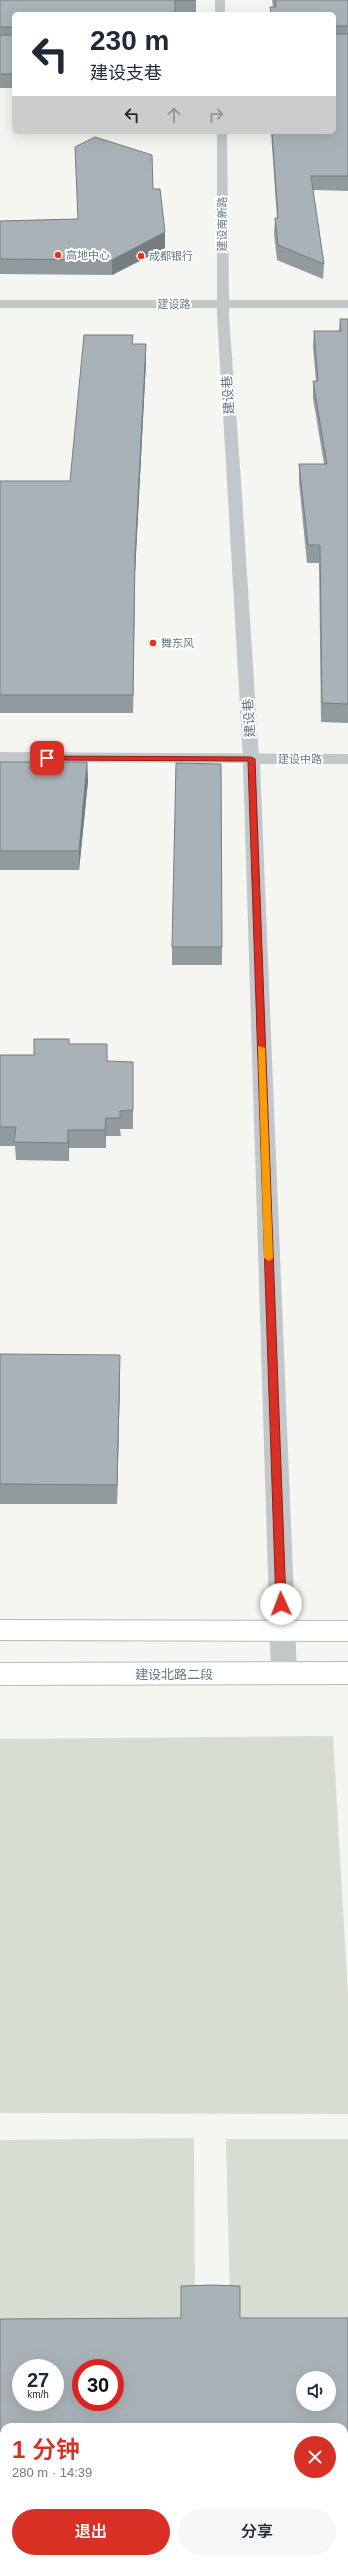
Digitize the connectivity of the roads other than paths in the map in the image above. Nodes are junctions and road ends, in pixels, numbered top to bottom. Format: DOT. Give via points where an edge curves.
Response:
graph roads {
  1 [pos="220,0"];
  2 [pos="220,12"];
  3 [pos="222,134"];
  4 [pos="0,304"];
  5 [pos="348,304"];
  6 [pos="223,310"];
  7 [pos="0,316"];
  8 [pos="348,316"];
  9 [pos="0,757"];
  10 [pos="251,759"];
  11 [pos="348,760"];
  12 [pos="0,1630"];
  13 [pos="348,1630"];
  14 [pos="282,1631"];
  15 [pos="284,1673"];
  16 [pos="348,1673"];
  17 [pos="0,1674"];
  1 -- 2 [label="street"];
  3 -- 6 [label="street, 建设南新路"];
  4 -- 6 [label="street, 建设路"];
  5 -- 6 [label="street, 建设路"];
  6 -- 7 [label="street, 建设路"];
  6 -- 8 [label="street, 建设路"];
  6 -- 10 [label="street, 建设巷"];
  9 -- 10 [label="street, 建设中路"];
  10 -- 11 [label="street, 建设中路"];
  10 -- 14 [label="street, 建设巷"];
  12 -- 14 [label="main road"];
  13 -- 14 [label="main road"];
  14 -- 15 [label="street, 建设巷"];
  15 -- 16 [label="main road, 建设北路二段"];
  15 -- 17 [label="main road, 建设北路二段"];
}
